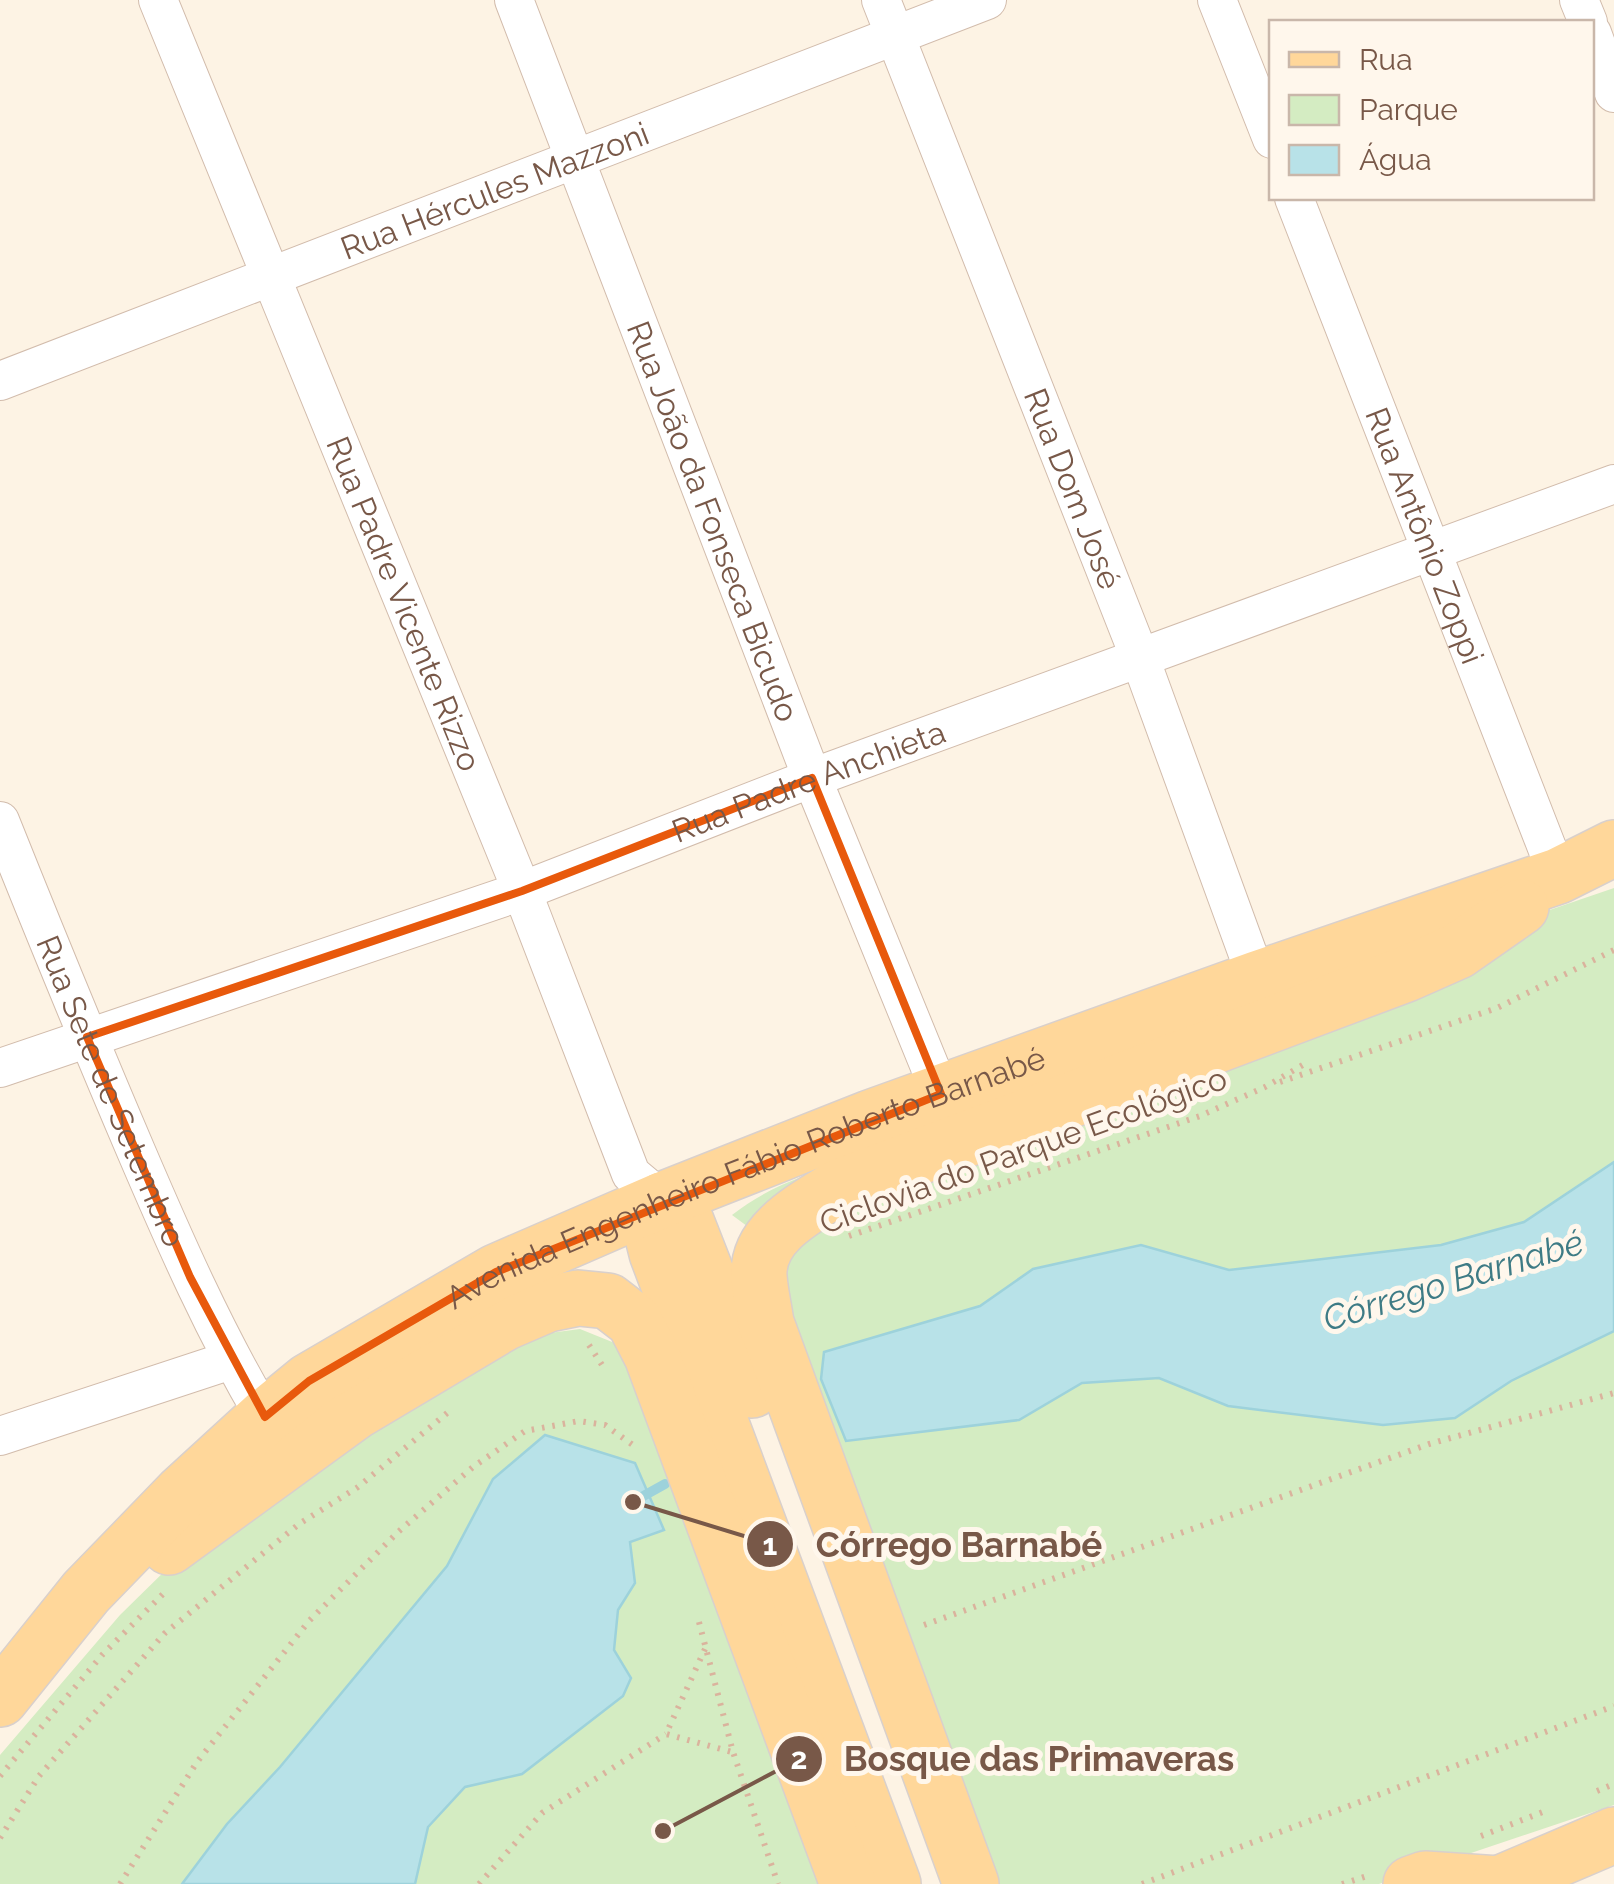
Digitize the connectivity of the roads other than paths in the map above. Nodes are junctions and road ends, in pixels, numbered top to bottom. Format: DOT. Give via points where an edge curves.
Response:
graph roads {
  1 [pos="158,0"];
  2 [pos="514,0"];
  3 [pos="987,0"];
  4 [pos="1218,0"];
  5 [pos="888,17"];
  6 [pos="1594,38"];
  7 [pos="1614,93"];
  8 [pos="1269,131"];
  9 [pos="574,159"];
  10 [pos="1295,200"];
  11 [pos="270,279"];
  12 [pos="0,381"];
  13 [pos="1614,484"];
  14 [pos="1432,552"];
  15 [pos="1140,658"];
  16 [pos="812,778"];
  17 [pos="0,821"];
  18 [pos="1614,848"];
  19 [pos="1558,876"];
  20 [pos="522,891"];
  21 [pos="1256,979"];
  22 [pos="87,1038"];
  23 [pos="0,1068"];
  24 [pos="941,1094"];
  25 [pos="865,1178"];
  26 [pos="662,1200"];
  27 [pos="231,1360"];
  28 [pos="265,1416"];
  29 [pos="0,1436"];
  30 [pos="37,1652"];
  31 [pos="0,1699"];
  32 [pos="1614,1835"];
  33 [pos="848,1884"];
  34 [pos="893,1884"];
  35 [pos="938,1884"];
  36 [pos="971,1884"];
  37 [pos="1411,1884"];
  38 [pos="1499,1884"];
  1 -- 11 [label="street, Rua Padre Vicente Rizzo"];
  2 -- 9 [label="street, Rua João da Fonseca Bicudo"];
  3 -- 5 [label="street, Rua Hércules Mazzoni"];
  4 -- 8 [label="street"];
  5 -- 9 [label="street, Rua Hércules Mazzoni"];
  5 -- 15 [label="street, Rua Dom José"];
  6 -- 7 [label="street"];
  9 -- 11 [label="street, Rua Hércules Mazzoni"];
  9 -- 16 [label="street, Rua João da Fonseca Bicudo"];
  10 -- 14 [label="street, Rua Antônio Zoppi"];
  11 -- 12 [label="street, Rua Hércules Mazzoni"];
  11 -- 20 [label="street, Rua Padre Vicente Rizzo"];
  13 -- 14 [label="street, Rua Padre Anchieta"];
  14 -- 15 [label="street, Rua Padre Anchieta"];
  14 -- 19 [label="street, Rua Antônio Zoppi"];
  15 -- 16 [label="street, Rua Padre Anchieta"];
  15 -- 21 [label="street, Rua Dom José"];
  16 -- 20 [label="street, Rua Padre Anchieta"];
  16 -- 24 [label="street, Rua João da Fonseca Bicudo"];
  17 -- 22 [label="street, Rua Sete de Setembro"];
  18 -- 19 [label="main road, Avenida Engenheiro Fábio Roberto Barnabé"];
  19 -- 21 [label="main road, Avenida Engenheiro Fábio Roberto Barnabé"];
  19 -- 25 [label="main road" via="1458,951 1406,974"];
  20 -- 22 [label="street, Rua Padre Anchieta"];
  20 -- 26 [label="street, Rua Padre Vicente Rizzo" via="631,1174"];
  21 -- 24 [label="main road, Avenida Engenheiro Fábio Roberto Barnabé"];
  22 -- 23 [label="street, Rua Padre Anchieta"];
  22 -- 27 [label="street, Rua Sete de Setembro"];
  24 -- 25 [label="main road" via="928,1128"];
  24 -- 26 [label="main road, Avenida Engenheiro Fábio Roberto Barnabé"];
  25 -- 36 [label="main road" via="839,1187 768,1239 759,1272 766,1323"];
  26 -- 28 [label="main road, Avenida Engenheiro Fábio Roberto Barnabé" via="496,1272 309,1381"];
  26 -- 34 [label="main road" via="652,1233 657,1253"];
  26 -- 35 [label="main road" via="685,1219 694,1239"];
  27 -- 28 [label="street, Rua Sete de Setembro"];
  27 -- 29 [label="street"];
  28 -- 30 [label="main road, Avenida Engenheiro Fábio Roberto Barnabé" via="154,1521"];
  30 -- 31 [label="main road, Avenida Engenheiro Fábio Roberto Barnabé"];
  30 -- 33 [label="main road" via="200,1522 356,1412 518,1317 578,1298 608,1301 634,1321 652,1356"];
  32 -- 38 [label="main road"];
  37 -- 38 [label="main road"];
}
